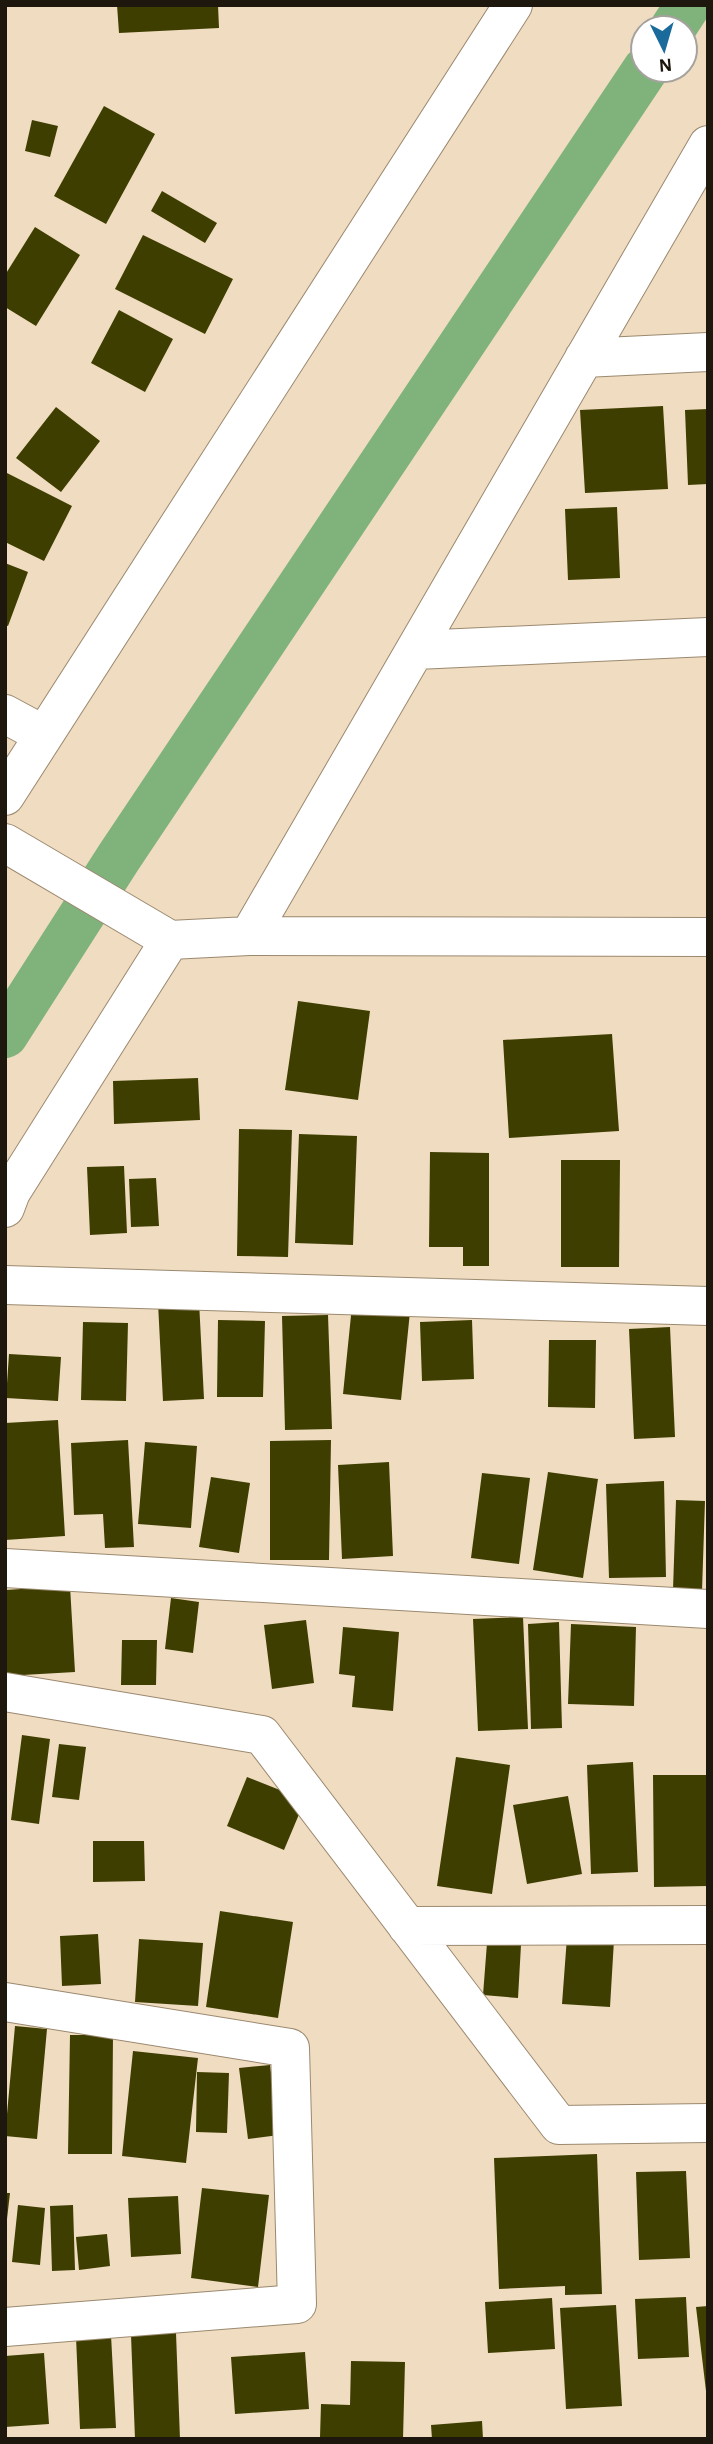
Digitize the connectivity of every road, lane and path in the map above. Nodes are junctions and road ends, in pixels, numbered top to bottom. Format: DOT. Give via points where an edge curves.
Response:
graph roads {
  1 [pos="513,5"];
  2 [pos="708,145"];
  3 [pos="708,352"];
  4 [pos="584,358"];
  5 [pos="708,637"];
  6 [pos="416,650"];
  7 [pos="5,714"];
  8 [pos="44,736"];
  9 [pos="5,796"];
  10 [pos="5,843"];
  11 [pos="248,936"];
  12 [pos="708,937"];
  13 [pos="170,940"];
  14 [pos="5,1208"];
  15 [pos="5,1285"];
  16 [pos="708,1306"];
  17 [pos="5,1568"];
  18 [pos="708,1609"];
  19 [pos="5,1692"];
  20 [pos="708,1924"];
  21 [pos="407,1926"];
  22 [pos="5,2002"];
  23 [pos="708,2123"];
  24 [pos="5,2327"];
  1 -- 8 [label="street"];
  2 -- 4 [label="street"];
  3 -- 4 [label="street"];
  4 -- 6 [label="street"];
  5 -- 6 [label="street"];
  6 -- 11 [label="street"];
  7 -- 8 [label="street"];
  8 -- 9 [label="street"];
  10 -- 13 [label="street"];
  11 -- 12 [label="street"];
  11 -- 13 [label="street"];
  13 -- 14 [label="street"];
  15 -- 16 [label="street"];
  17 -- 18 [label="street"];
  19 -- 21 [label="street" via="262,1735"];
  20 -- 21 [label="street"];
  21 -- 23 [label="street" via="559,2125"];
  22 -- 24 [label="street" via="290,2048 297,2304"];
}
